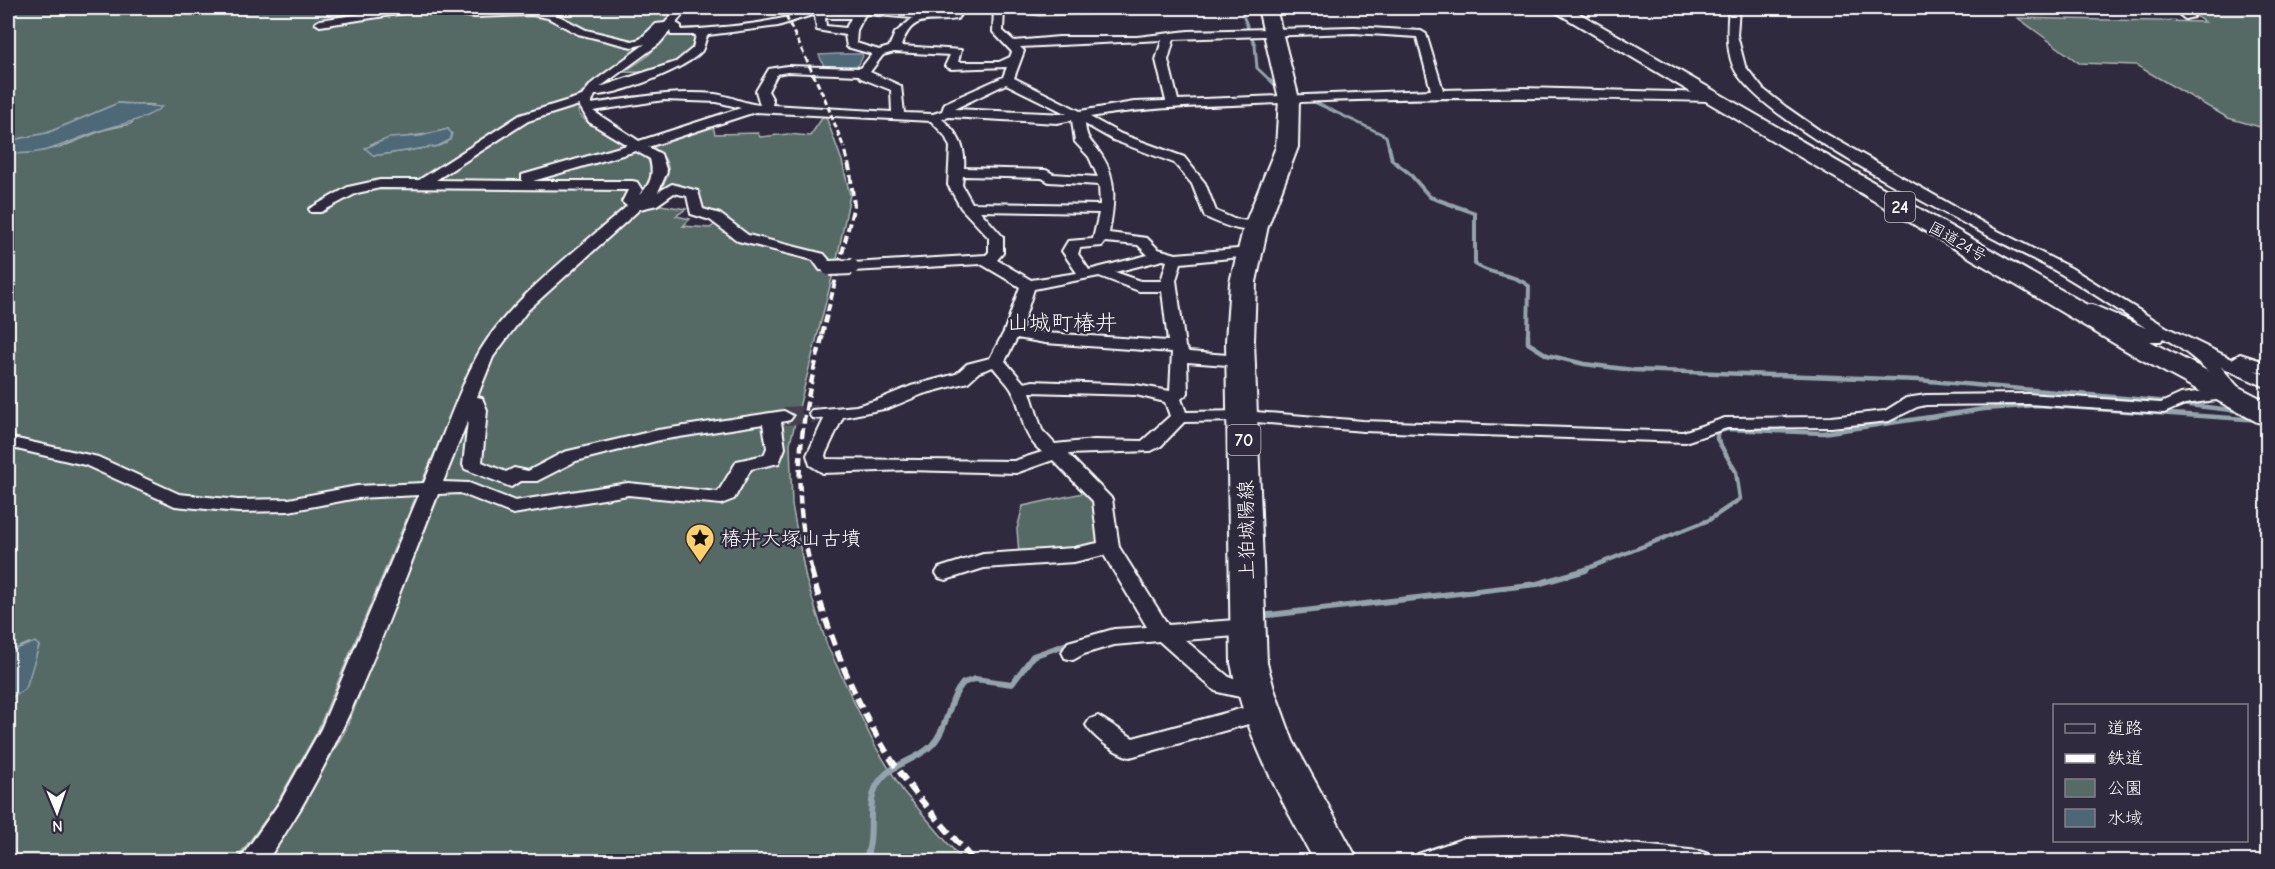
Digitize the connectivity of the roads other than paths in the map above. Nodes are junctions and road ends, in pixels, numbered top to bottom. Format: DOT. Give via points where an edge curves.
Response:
graph roads {
  1 [pos="683,8"];
  2 [pos="960,8"];
  3 [pos="999,8"];
  4 [pos="1558,8"];
  5 [pos="1734,8"];
  6 [pos="2176,8"];
  7 [pos="861,11"];
  8 [pos="817,12"];
  9 [pos="923,17"];
  10 [pos="2188,17"];
  11 [pos="320,23"];
  12 [pos="670,25"];
  13 [pos="1259,27"];
  14 [pos="704,32"];
  15 [pos="849,32"];
  16 [pos="1169,36"];
  17 [pos="1014,44"];
  18 [pos="894,49"];
  19 [pos="879,53"];
  20 [pos="1015,59"];
  21 [pos="864,72"];
  22 [pos="1008,79"];
  23 [pos="1438,95"];
  24 [pos="1712,97"];
  25 [pos="1289,99"];
  26 [pos="586,100"];
  27 [pos="1173,105"];
  28 [pos="760,108"];
  29 [pos="940,115"];
  30 [pos="898,116"];
  31 [pos="1078,116"];
  32 [pos="637,145"];
  33 [pos="957,172"];
  34 [pos="1105,181"];
  35 [pos="424,182"];
  36 [pos="489,183"];
  37 [pos="636,206"];
  38 [pos="969,207"];
  39 [pos="316,209"];
  40 [pos="1107,209"];
  41 [pos="1101,237"];
  42 [pos="1253,239"];
  43 [pos="1169,258"];
  44 [pos="989,260"];
  45 [pos="1091,272"];
  46 [pos="1028,285"];
  47 [pos="1169,286"];
  48 [pos="2062,302"];
  49 [pos="1012,332"];
  50 [pos="2187,345"];
  51 [pos="1179,351"];
  52 [pos="996,361"];
  53 [pos="1241,361"];
  54 [pos="2268,369"];
  55 [pos="2268,383"];
  56 [pos="1020,389"];
  57 [pos="1172,398"];
  58 [pos="466,399"];
  59 [pos="2246,404"];
  60 [pos="1244,416"];
  61 [pos="1179,417"];
  62 [pos="8,442"];
  63 [pos="1052,450"];
  64 [pos="429,489"];
  65 [pos="1109,547"];
  66 [pos="946,573"];
  67 [pos="1249,627"];
  68 [pos="1161,630"];
  69 [pos="1073,652"];
  70 [pos="1258,701"];
  71 [pos="1098,725"];
  72 [pos="251,861"];
  73 [pos="1338,861"];
  74 [pos="1427,861"];
  75 [pos="1699,861"];
  1 -- 12 [label="street"];
  2 -- 9 [label="street" via="953,17"];
  3 -- 17 [label="street" via="998,32"];
  4 -- 24 [label="highway, 国道24号 / 24"];
  5 -- 50 [label="street" via="1732,35 1739,67 1782,110 1815,133 1989,232 2066,270"];
  6 -- 10 [label="street"];
  7 -- 8 [label="street"];
  7 -- 9 [label="street"];
  7 -- 15 [label="street"];
  8 -- 14 [label="street"];
  8 -- 15 [label="street" via="821,28"];
  9 -- 18 [label="street" via="904,28"];
  11 -- 12 [label="street" via="411,9 475,14 532,12 590,34 632,44 644,41 660,26"];
  12 -- 14 [label="street" via="676,26 675,33 679,35"];
  12 -- 26 [label="street" via="641,55"];
  13 -- 16 [label="street"];
  13 -- 23 [label="street" via="1421,34"];
  13 -- 25 [label="main road, 上狛城陽線 / 70"];
  14 -- 26 [label="street" via="698,49 680,64"];
  15 -- 19 [label="street" via="851,45"];
  16 -- 17 [label="street"];
  16 -- 27 [label="street" via="1162,60"];
  17 -- 20 [label="street" via="1018,51"];
  18 -- 19 [label="street"];
  18 -- 20 [label="street" via="957,52 951,66 1001,65"];
  19 -- 21 [label="street"];
  20 -- 22 [label="street"];
  21 -- 28 [label="street" via="773,71 762,91 767,100"];
  21 -- 30 [label="street" via="868,78 897,88"];
  22 -- 29 [label="street" via="949,106"];
  22 -- 31 [label="street"];
  23 -- 24 [label="street" via="1523,92"];
  23 -- 25 [label="street"];
  24 -- 48 [label="highway, 国道24号 / 24"];
  25 -- 27 [label="street"];
  25 -- 42 [label="main road, 上狛城陽線 / 70" via="1287,147"];
  26 -- 28 [label="street" via="711,96"];
  26 -- 32 [label="street" via="593,118"];
  26 -- 35 [label="street" via="524,118"];
  27 -- 31 [label="street" via="1121,107"];
  28 -- 30 [label="street"];
  28 -- 32 [label="street"];
  29 -- 30 [label="street"];
  29 -- 31 [label="street" via="1057,119"];
  29 -- 33 [label="street" via="957,141"];
  31 -- 34 [label="street" via="1081,142 1097,156"];
  31 -- 42 [label="street" via="1117,137 1179,160 1198,183 1210,214"];
  32 -- 36 [label="street" via="585,163"];
  32 -- 37 [label="street" via="656,157 660,172 652,190"];
  33 -- 34 [label="street" via="1046,174 1048,178"];
  33 -- 38 [label="street" via="955,185"];
  34 -- 40 [label="street"];
  35 -- 36 [label="street"];
  35 -- 39 [label="street" via="353,190"];
  36 -- 37 [label="street" via="632,185 635,190 629,202"];
  37 -- 44 [label="street, bridge" via="646,206 672,188 689,191 695,196 696,211 715,217 743,238 819,257 829,268"];
  37 -- 58 [label="street" via="522,307 484,357"];
  38 -- 40 [label="street"];
  38 -- 44 [label="street" via="996,237 998,246"];
  40 -- 41 [label="street"];
  41 -- 43 [label="street" via="1142,241"];
  41 -- 45 [label="street" via="1097,243 1073,244 1069,251"];
  42 -- 43 [label="street"];
  42 -- 53 [label="main road, 上狛城陽線 / 70" via="1243,282"];
  43 -- 45 [label="street"];
  43 -- 47 [label="street"];
  44 -- 46 [label="street"];
  45 -- 46 [label="street"];
  45 -- 47 [label="street" via="1139,286"];
  46 -- 49 [label="street"];
  47 -- 51 [label="street"];
  48 -- 50 [label="street" via="2086,308 2160,340"];
  48 -- 59 [label="highway, 国道24号 / 24"];
  49 -- 51 [label="street"];
  49 -- 52 [label="street"];
  50 -- 54 [label="street"];
  50 -- 55 [label="street"];
  50 -- 59 [label="street" via="2222,375"];
  51 -- 53 [label="street" via="1199,360"];
  51 -- 57 [label="street" via="1179,393"];
  52 -- 56 [label="street"];
  52 -- 63 [label="street" via="973,368 962,378 883,404 827,413 817,461 824,467 1016,467 1050,455"];
  53 -- 60 [label="main road, 上狛城陽線 / 70"];
  56 -- 57 [label="street" via="1095,387"];
  56 -- 63 [label="street" via="1033,430"];
  57 -- 61 [label="street"];
  58 -- 64 [label="street"];
  58 -- 64 [label="street" via="476,402 478,410 472,465 511,481 514,474 530,477 582,452 658,435 777,417 775,454 771,459 744,465 728,495 722,498 628,489 513,508 462,487"];
  59 -- 60 [label="street" via="2181,399 2164,408 2028,399 1926,400 1912,402 1889,416 1831,422 1725,423 1684,437 1363,426"];
  60 -- 61 [label="street"];
  60 -- 67 [label="main road, 上狛城陽線 / 70"];
  61 -- 63 [label="street" via="1145,447"];
  62 -- 64 [label="street" via="91,461 175,500 265,507 357,492"];
  63 -- 65 [label="street" via="1102,499"];
  64 -- 72 [label="street" via="321,754 289,809"];
  65 -- 66 [label="street" via="1074,555 983,561"];
  65 -- 68 [label="street"];
  67 -- 68 [label="street"];
  67 -- 70 [label="main road, 上狛城陽線 / 70" via="1249,663"];
  68 -- 69 [label="street" via="1114,637"];
  68 -- 70 [label="street" via="1223,685"];
  70 -- 71 [label="street" via="1130,748"];
  70 -- 73 [label="main road, 上狛城陽線 / 70" via="1301,796"];
  74 -- 75 [label="street" via="1465,849 1553,847"];
}
